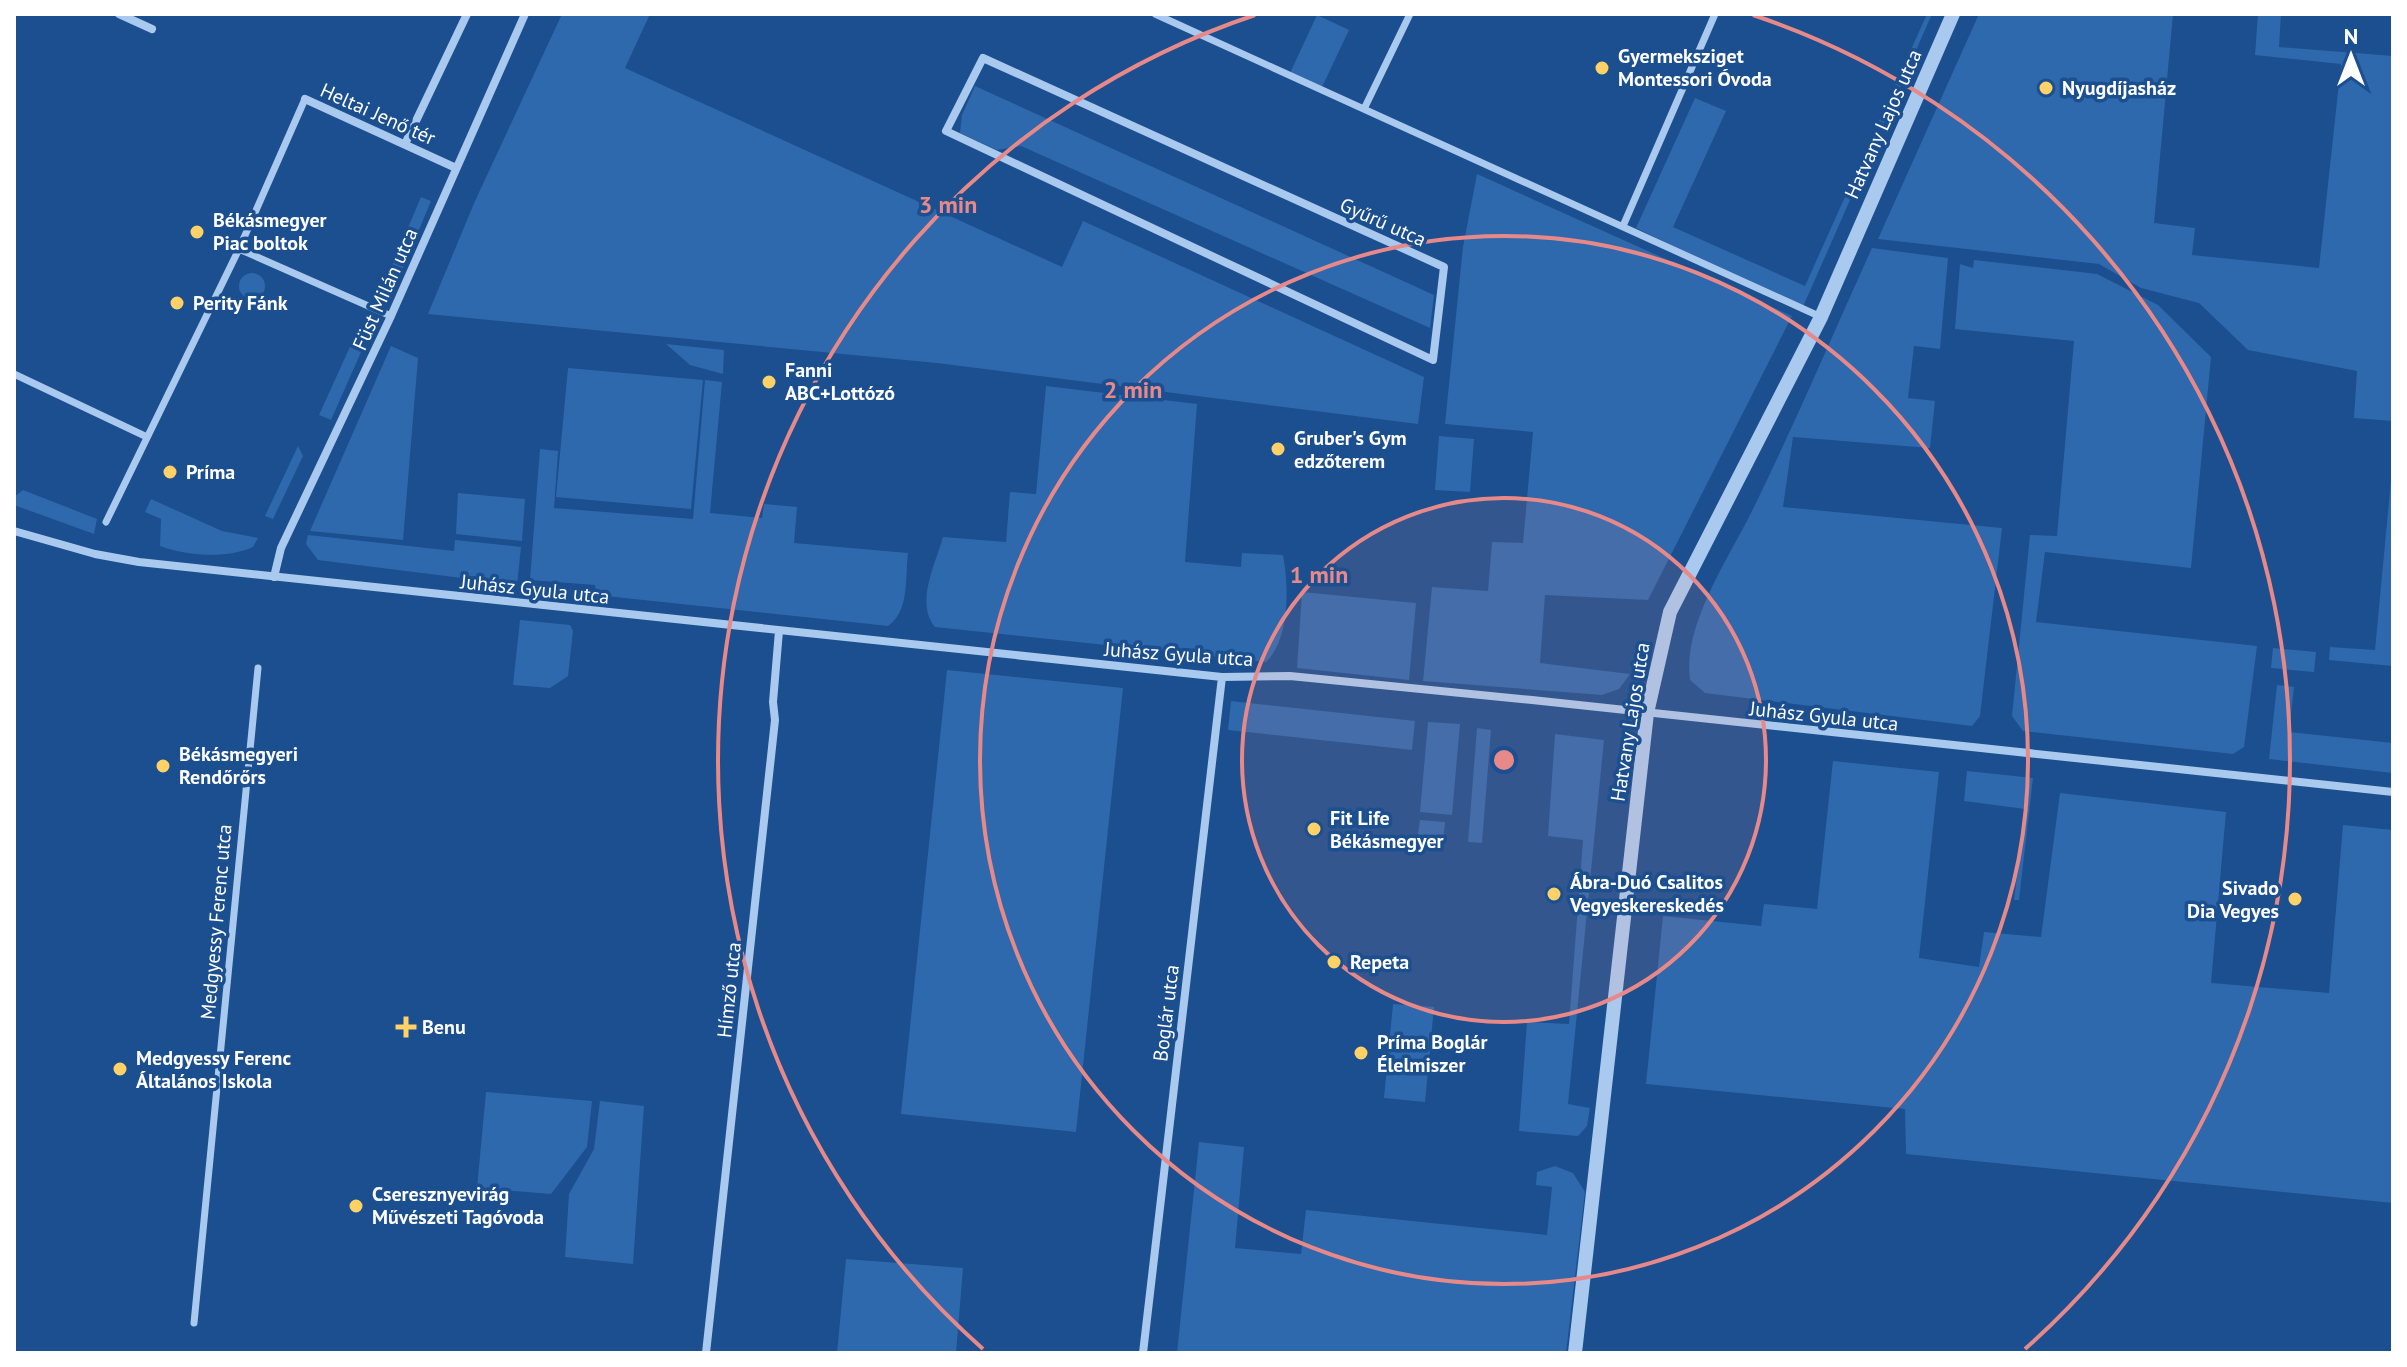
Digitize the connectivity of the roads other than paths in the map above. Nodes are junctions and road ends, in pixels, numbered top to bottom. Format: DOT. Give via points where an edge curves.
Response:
graph roads {
  1 [pos="119,14"];
  2 [pos="467,14"];
  3 [pos="525,14"];
  4 [pos="1155,14"];
  5 [pos="1410,14"];
  6 [pos="1715,14"];
  7 [pos="1953,14"];
  8 [pos="152,29"];
  9 [pos="305,99"];
  10 [pos="1364,109"];
  11 [pos="946,131"];
  12 [pos="405,144"];
  13 [pos="456,168"];
  14 [pos="1623,226"];
  15 [pos="239,249"];
  16 [pos="391,316"];
  17 [pos="1821,317"];
  18 [pos="14,374"];
  19 [pos="147,437"];
  20 [pos="106,522"];
  21 [pos="14,531"];
  22 [pos="274,577"];
  23 [pos="779,631"];
  24 [pos="258,668"];
  25 [pos="1222,677"];
  26 [pos="1647,713"];
  27 [pos="2393,792"];
  28 [pos="194,1323"];
  29 [pos="706,1353"];
  30 [pos="1143,1353"];
  31 [pos="1575,1353"];
  1 -- 8 [label="street"];
  2 -- 12 [label="street"];
  3 -- 13 [label="street, Füst Milán utca"];
  4 -- 10 [label="street"];
  5 -- 10 [label="street"];
  6 -- 14 [label="street"];
  7 -- 17 [label="street, Hatvany Lajos utca"];
  9 -- 12 [label="street, Heltai Jenő tér"];
  9 -- 15 [label="street, Heltai Jenő tér"];
  10 -- 14 [label="street"];
  11 -- 11 [label="street, Gyűrű utca" via="1105,207 1433,360 1444,267 983,58"];
  12 -- 13 [label="street, Heltai Jenő tér"];
  13 -- 16 [label="street, Füst Milán utca"];
  14 -- 17 [label="street"];
  15 -- 16 [label="street"];
  15 -- 19 [label="street, Heltai Jenő tér"];
  16 -- 22 [label="street, Füst Milán utca" via="284,541"];
  17 -- 26 [label="street, Hatvany Lajos utca" via="1670,612"];
  18 -- 19 [label="street"];
  19 -- 20 [label="street, Heltai Jenő tér"];
  21 -- 22 [label="street, Juhász Gyula utca" via="109,556"];
  22 -- 23 [label="street, Juhász Gyula utca"];
  23 -- 25 [label="street, Juhász Gyula utca"];
  23 -- 29 [label="street, Hímző utca" via="774,736"];
  24 -- 28 [label="street, Medgyessy Ferenc utca"];
  25 -- 26 [label="street, Juhász Gyula utca" via="1290,676"];
  25 -- 30 [label="street, Boglár utca"];
  26 -- 27 [label="street, Juhász Gyula utca"];
  26 -- 31 [label="street, Hatvany Lajos utca"];
}
